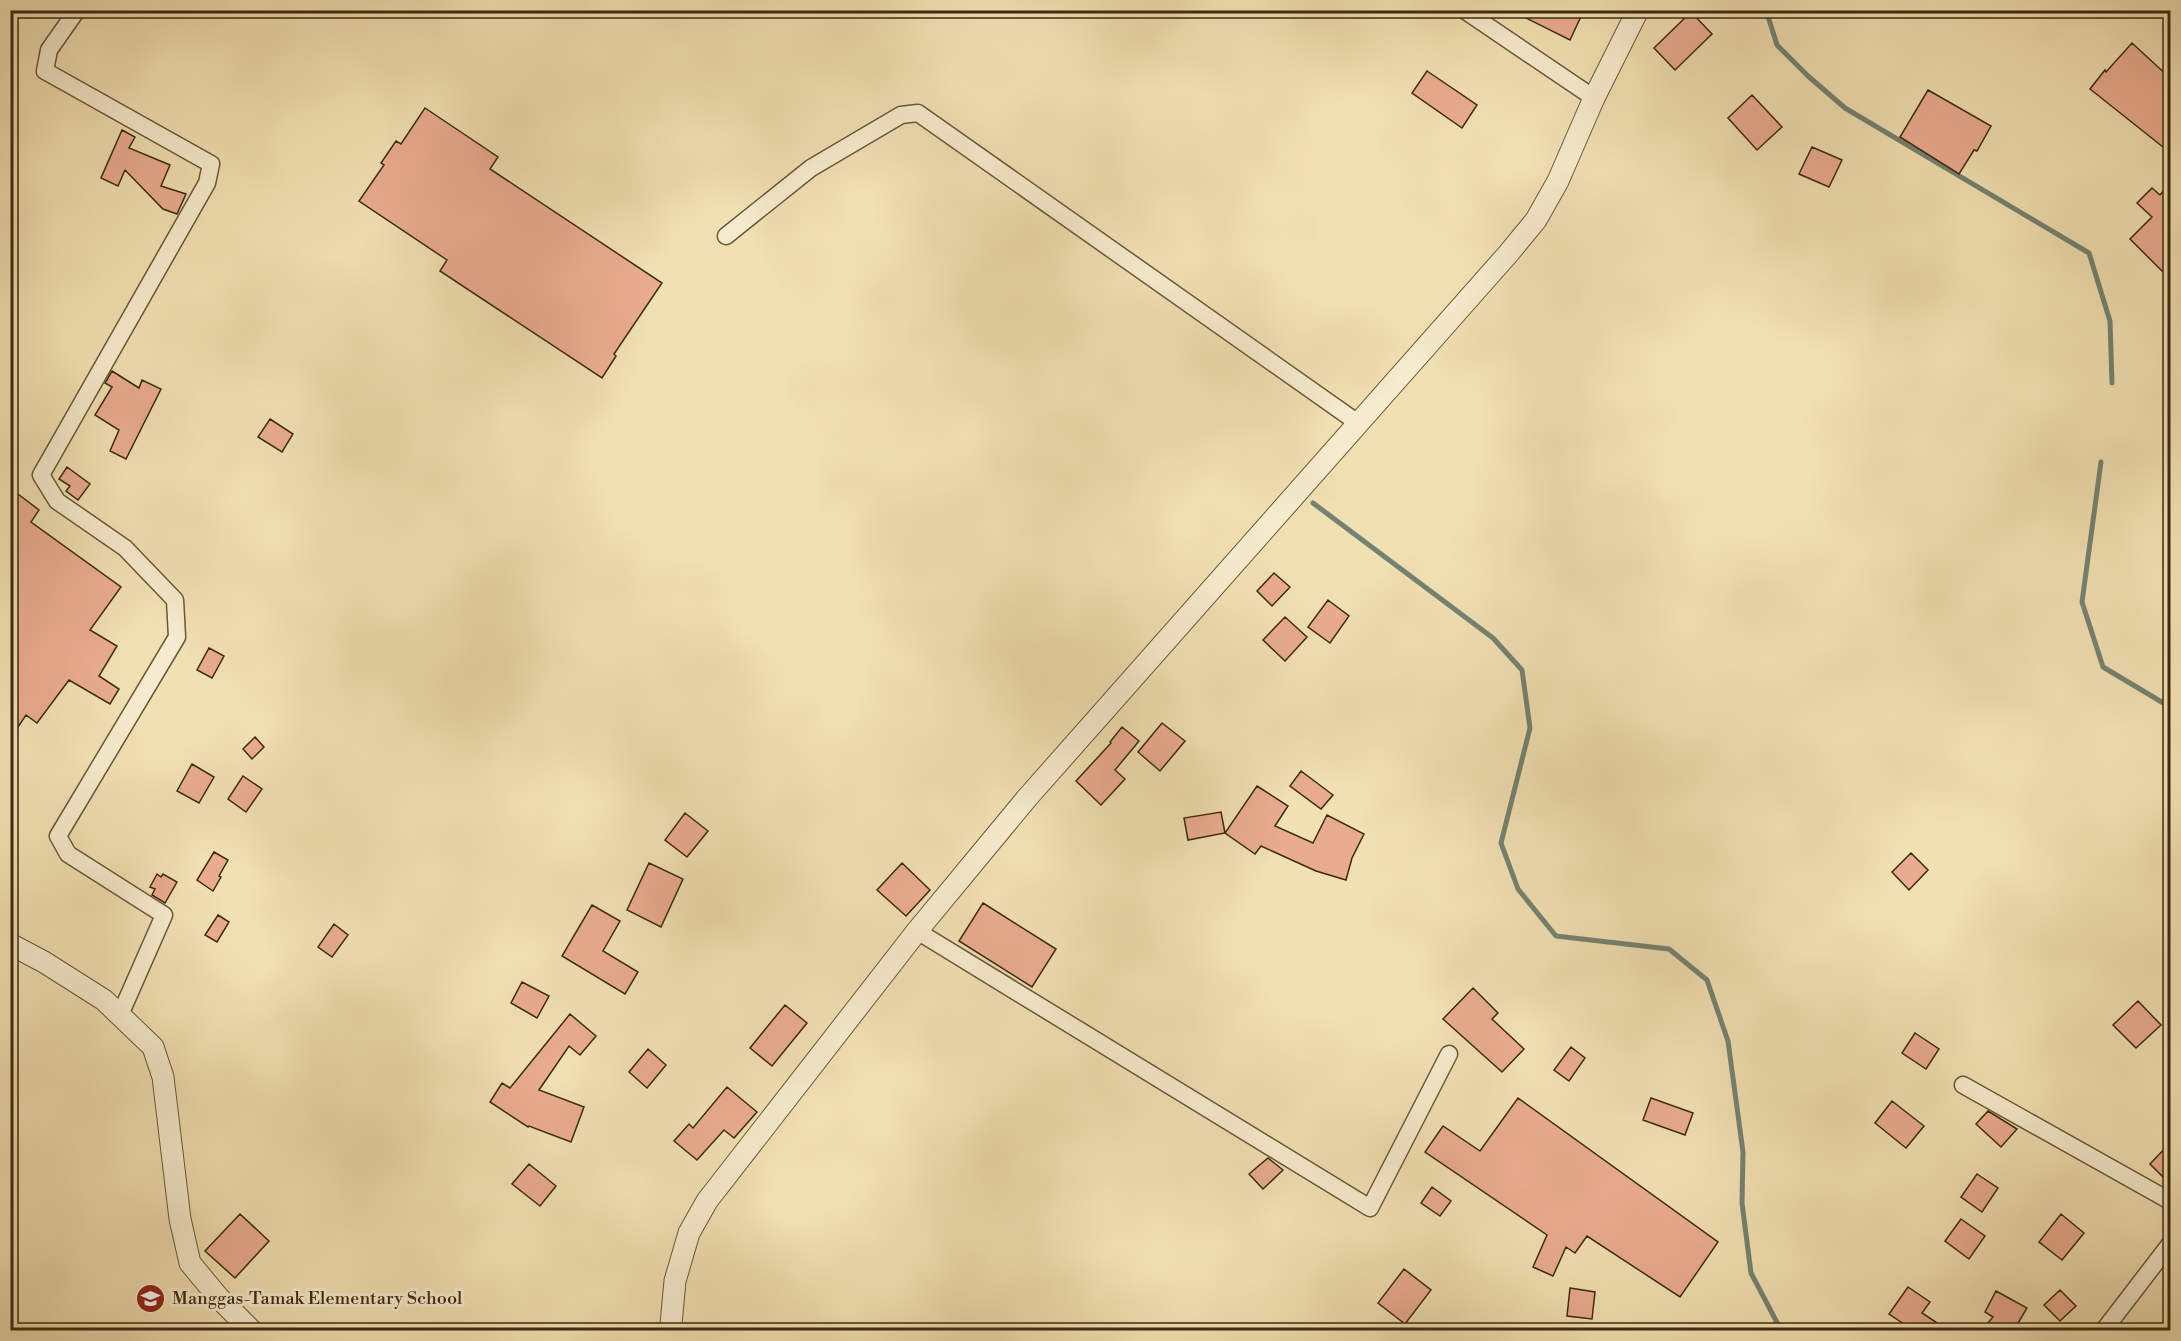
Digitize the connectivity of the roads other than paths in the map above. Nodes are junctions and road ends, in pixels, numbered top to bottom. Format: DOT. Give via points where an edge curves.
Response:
graph roads {
  1 [pos="77,10"];
  2 [pos="1464,10"];
  3 [pos="1638,10"];
  4 [pos="1594,98"];
  5 [pos="726,236"];
  6 [pos="1358,423"];
  7 [pos="917,931"];
  8 [pos="10,944"];
  9 [pos="120,1015"];
  10 [pos="1449,1054"];
  11 [pos="1963,1085"];
  12 [pos="2170,1201"];
  13 [pos="2170,1244"];
  14 [pos="251,1330"];
  15 [pos="669,1330"];
  16 [pos="2104,1330"];
  1 -- 9 [label="street" via="49,50 45,70 211,164 207,183 41,475 57,501 125,548 175,600 177,637 58,836 68,854 164,915"];
  2 -- 4 [label="street"];
  3 -- 4 [label="street"];
  4 -- 6 [label="street" via="1558,181 1536,220"];
  5 -- 6 [label="street" via="811,168 901,115 918,113"];
  6 -- 7 [label="street" via="1027,798"];
  7 -- 10 [label="street" via="1370,1208"];
  7 -- 15 [label="street" via="707,1201 683,1252"];
  8 -- 9 [label="street" via="104,1000"];
  9 -- 14 [label="street" via="153,1047 163,1077 180,1219 190,1263"];
  11 -- 12 [label="street"];
  13 -- 16 [label="street"];
}
